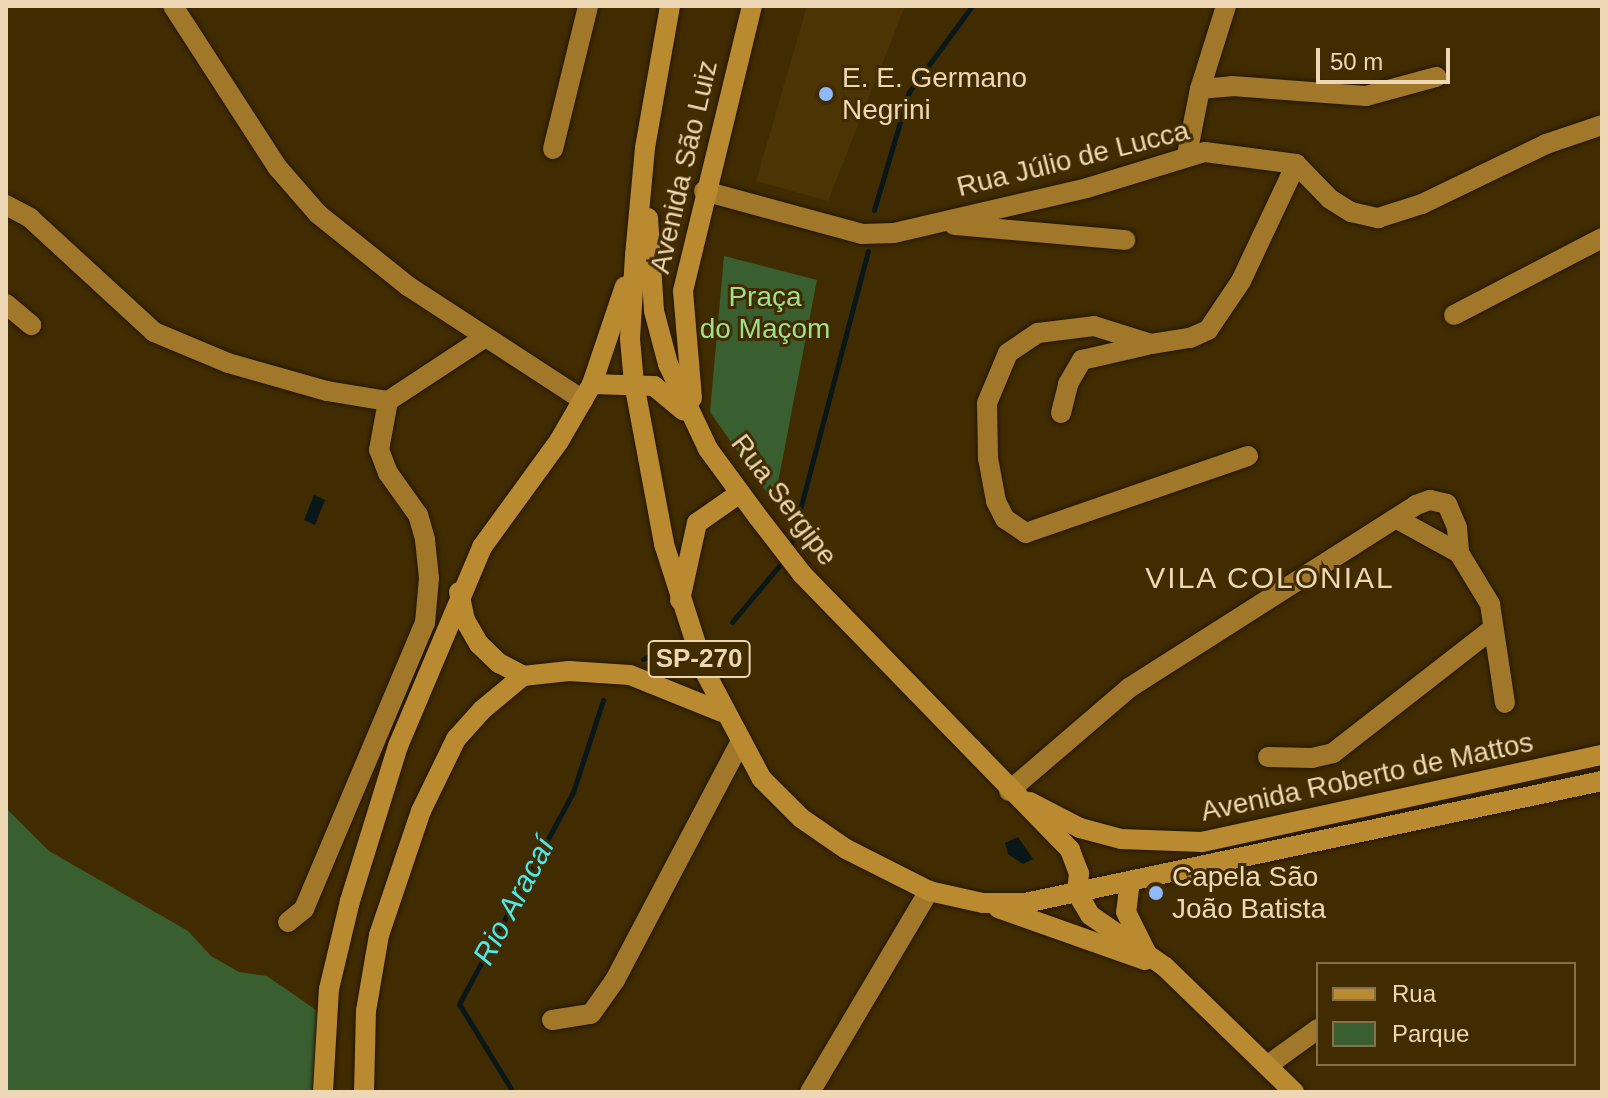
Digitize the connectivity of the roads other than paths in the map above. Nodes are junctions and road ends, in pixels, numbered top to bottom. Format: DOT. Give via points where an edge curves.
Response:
graph roads {
  1 [pos="173,6"];
  2 [pos="588,6"];
  3 [pos="670,6"];
  4 [pos="752,6"];
  5 [pos="1226,6"];
  6 [pos="1436,77"];
  7 [pos="1200,89"];
  8 [pos="1602,125"];
  9 [pos="553,149"];
  10 [pos="1187,155"];
  11 [pos="1296,164"];
  12 [pos="643,179"];
  13 [pos="704,191"];
  14 [pos="6,205"];
  15 [pos="936,223"];
  16 [pos="1602,238"];
  17 [pos="1125,240"];
  18 [pos="635,255"];
  19 [pos="6,304"];
  20 [pos="1454,315"];
  21 [pos="31,325"];
  22 [pos="484,338"];
  23 [pos="1151,344"];
  24 [pos="634,383"];
  25 [pos="588,392"];
  26 [pos="388,401"];
  27 [pos="1061,413"];
  28 [pos="698,429"];
  29 [pos="1248,456"];
  30 [pos="740,493"];
  31 [pos="1399,520"];
  32 [pos="1459,553"];
  33 [pos="459,592"];
  34 [pos="679,605"];
  35 [pos="1491,630"];
  36 [pos="523,676"];
  37 [pos="1505,703"];
  38 [pos="722,712"];
  39 [pos="740,743"];
  40 [pos="1602,755"];
  41 [pos="1268,757"];
  42 [pos="1602,781"];
  43 [pos="1009,791"];
  44 [pos="1130,881"];
  45 [pos="929,891"];
  46 [pos="1077,893"];
  47 [pos="983,903"];
  48 [pos="288,922"];
  49 [pos="1146,952"];
  50 [pos="1165,967"];
  51 [pos="552,1020"];
  52 [pos="1316,1030"];
  53 [pos="1268,1065"];
  54 [pos="323,1092"];
  55 [pos="364,1092"];
  56 [pos="810,1092"];
  57 [pos="1294,1092"];
  1 -- 22 [label="street" via="278,168 318,214"];
  2 -- 9 [label="street"];
  3 -- 12 [label="main road, SP-270"];
  4 -- 13 [label="main road, Avenida São Luiz"];
  5 -- 7 [label="street"];
  6 -- 7 [label="street" via="1366,96"];
  7 -- 10 [label="street"];
  8 -- 11 [label="street" via="1378,218 1351,212"];
  10 -- 11 [label="street, Rua Júlio de Lucca" via="1205,152"];
  10 -- 15 [label="street, Rua Júlio de Lucca" via="1087,188"];
  11 -- 23 [label="street" via="1223,313 1208,330 1190,338"];
  12 -- 18 [label="main road, SP-270"];
  12 -- 28 [label="main road, Rua Sergipe" via="659,336"];
  13 -- 15 [label="street, Rua Júlio de Lucca" via="862,234"];
  13 -- 28 [label="main road, Avenida São Luiz" via="683,291 688,382"];
  14 -- 26 [label="street" via="30,218 154,332 228,363 327,391"];
  15 -- 17 [label="street"];
  16 -- 20 [label="street"];
  18 -- 24 [label="main road, SP-270" via="630,339"];
  18 -- 25 [label="main road"];
  19 -- 21 [label="street"];
  22 -- 25 [label="street"];
  22 -- 26 [label="street"];
  23 -- 27 [label="street" via="1082,360 1068,384"];
  23 -- 29 [label="street" via="1094,326 1071,325 1038,333 1008,353 987,403 988,458 1005,519 1014,528 1035,532"];
  24 -- 25 [label="main road"];
  24 -- 28 [label="main road" via="654,386 675,399"];
  24 -- 34 [label="main road, SP-270"];
  25 -- 33 [label="main road" via="482,547"];
  26 -- 48 [label="street" via="379,450 421,527 429,578 425,623 304,909"];
  28 -- 30 [label="main road, Rua Sergipe"];
  30 -- 34 [label="main road" via="697,523"];
  30 -- 43 [label="main road, Rua Sergipe" via="802,574"];
  31 -- 32 [label="street"];
  31 -- 32 [label="street" via="1430,500 1447,504 1457,528"];
  31 -- 43 [label="street" via="1129,688"];
  32 -- 35 [label="street" via="1490,604"];
  33 -- 36 [label="main road" via="465,620 479,644"];
  33 -- 54 [label="main road" via="398,746 350,901 329,989"];
  34 -- 38 [label="main road, SP-270"];
  35 -- 37 [label="street"];
  35 -- 41 [label="street" via="1333,753"];
  36 -- 38 [label="main road" via="630,675"];
  36 -- 55 [label="main road" via="456,739 421,811 379,935 366,1011"];
  38 -- 39 [label="main road, SP-270"];
  39 -- 45 [label="main road, SP-270" via="762,779 801,818 846,849"];
  39 -- 51 [label="street" via="607,991 591,1014"];
  40 -- 43 [label="main road, Avenida Roberto de Mattos" via="1202,842 1121,839 1080,828"];
  42 -- 44 [label="main road, SP-270"];
  43 -- 46 [label="main road, Rua Sergipe" via="1070,850 1078,867"];
  44 -- 46 [label="main road, SP-270"];
  44 -- 49 [label="main road" via="1126,912"];
  45 -- 47 [label="main road, SP-270"];
  45 -- 56 [label="street"];
  46 -- 47 [label="main road, SP-270" via="1025,903"];
  46 -- 49 [label="main road" via="1090,915"];
  47 -- 50 [label="main road"];
  49 -- 50 [label="main road"];
  50 -- 53 [label="main road"];
  52 -- 53 [label="street"];
  53 -- 57 [label="main road"];
}
